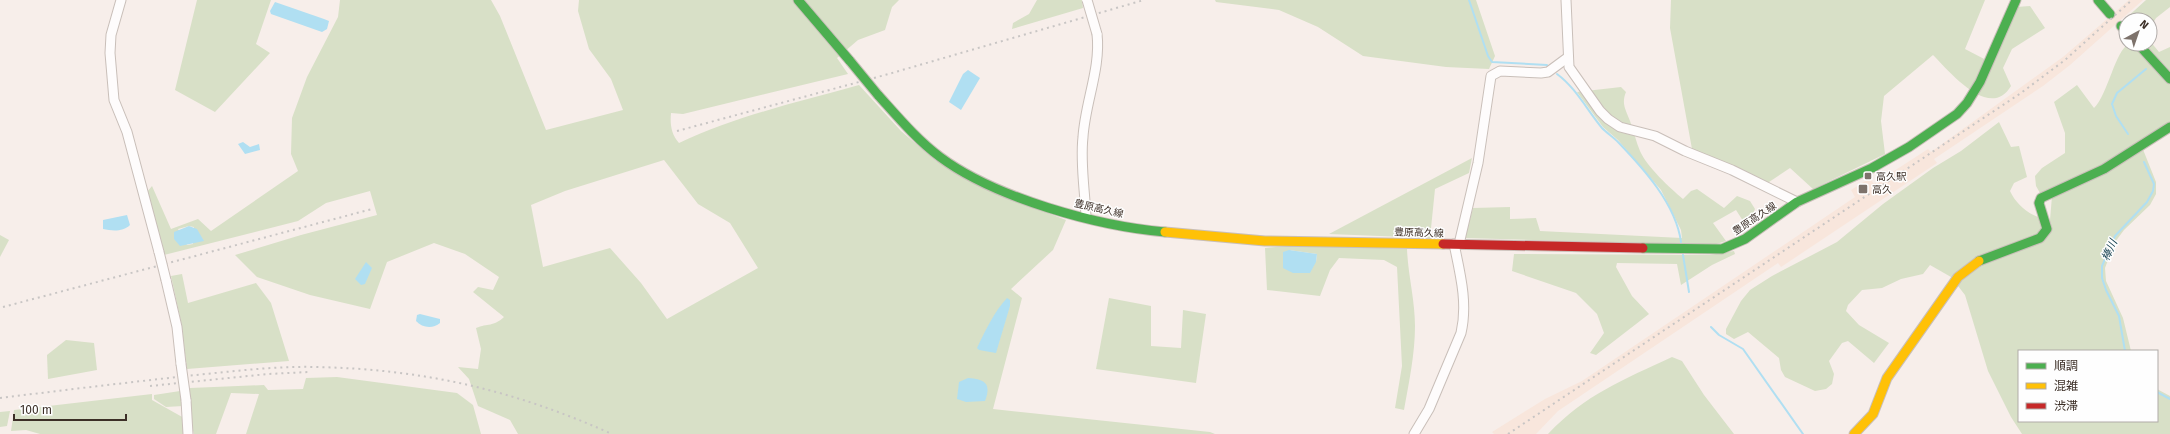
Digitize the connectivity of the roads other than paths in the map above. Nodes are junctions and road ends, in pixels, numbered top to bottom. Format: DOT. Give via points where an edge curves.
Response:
graph roads {
  1 [pos="121,0"];
  2 [pos="798,0"];
  3 [pos="1087,0"];
  4 [pos="1566,0"];
  5 [pos="2016,0"];
  6 [pos="2098,0"];
  7 [pos="2110,14"];
  8 [pos="2145,52"];
  9 [pos="1567,58"];
  10 [pos="2170,79"];
  11 [pos="2170,127"];
  12 [pos="1797,202"];
  13 [pos="1086,217"];
  14 [pos="1457,244"];
  15 [pos="188,434"];
  16 [pos="1414,434"];
  17 [pos="1854,434"];
  1 -- 15 [label="street, bridge" via="111,35 114,100 127,132 177,326"];
  2 -- 13 [label="main road, 豊原高久線, bridge" via="878,95 924,143 963,172 990,186 1026,200"];
  3 -- 13 [label="street, bridge" via="1097,34 1098,48 1082,138"];
  4 -- 9 [label="street"];
  5 -- 12 [label="main road, 豊原高久線" via="1980,82 1957,114 1891,158"];
  6 -- 7 [label="main road"];
  8 -- 10 [label="main road"];
  9 -- 12 [label="street" via="1574,76 1600,111 1620,127 1655,136"];
  9 -- 14 [label="street" via="1548,72 1500,71 1491,76 1478,163"];
  11 -- 17 [label="main road" via="2097,172 2041,198 2039,203 2047,229 2040,238 1978,262 1958,277 1887,378 1873,414"];
  12 -- 14 [label="main road, 豊原高久線" via="1745,239 1722,248"];
  13 -- 14 [label="main road, 豊原高久線" via="1155,231 1265,241"];
  14 -- 16 [label="street" via="1464,320 1429,409"];
}
